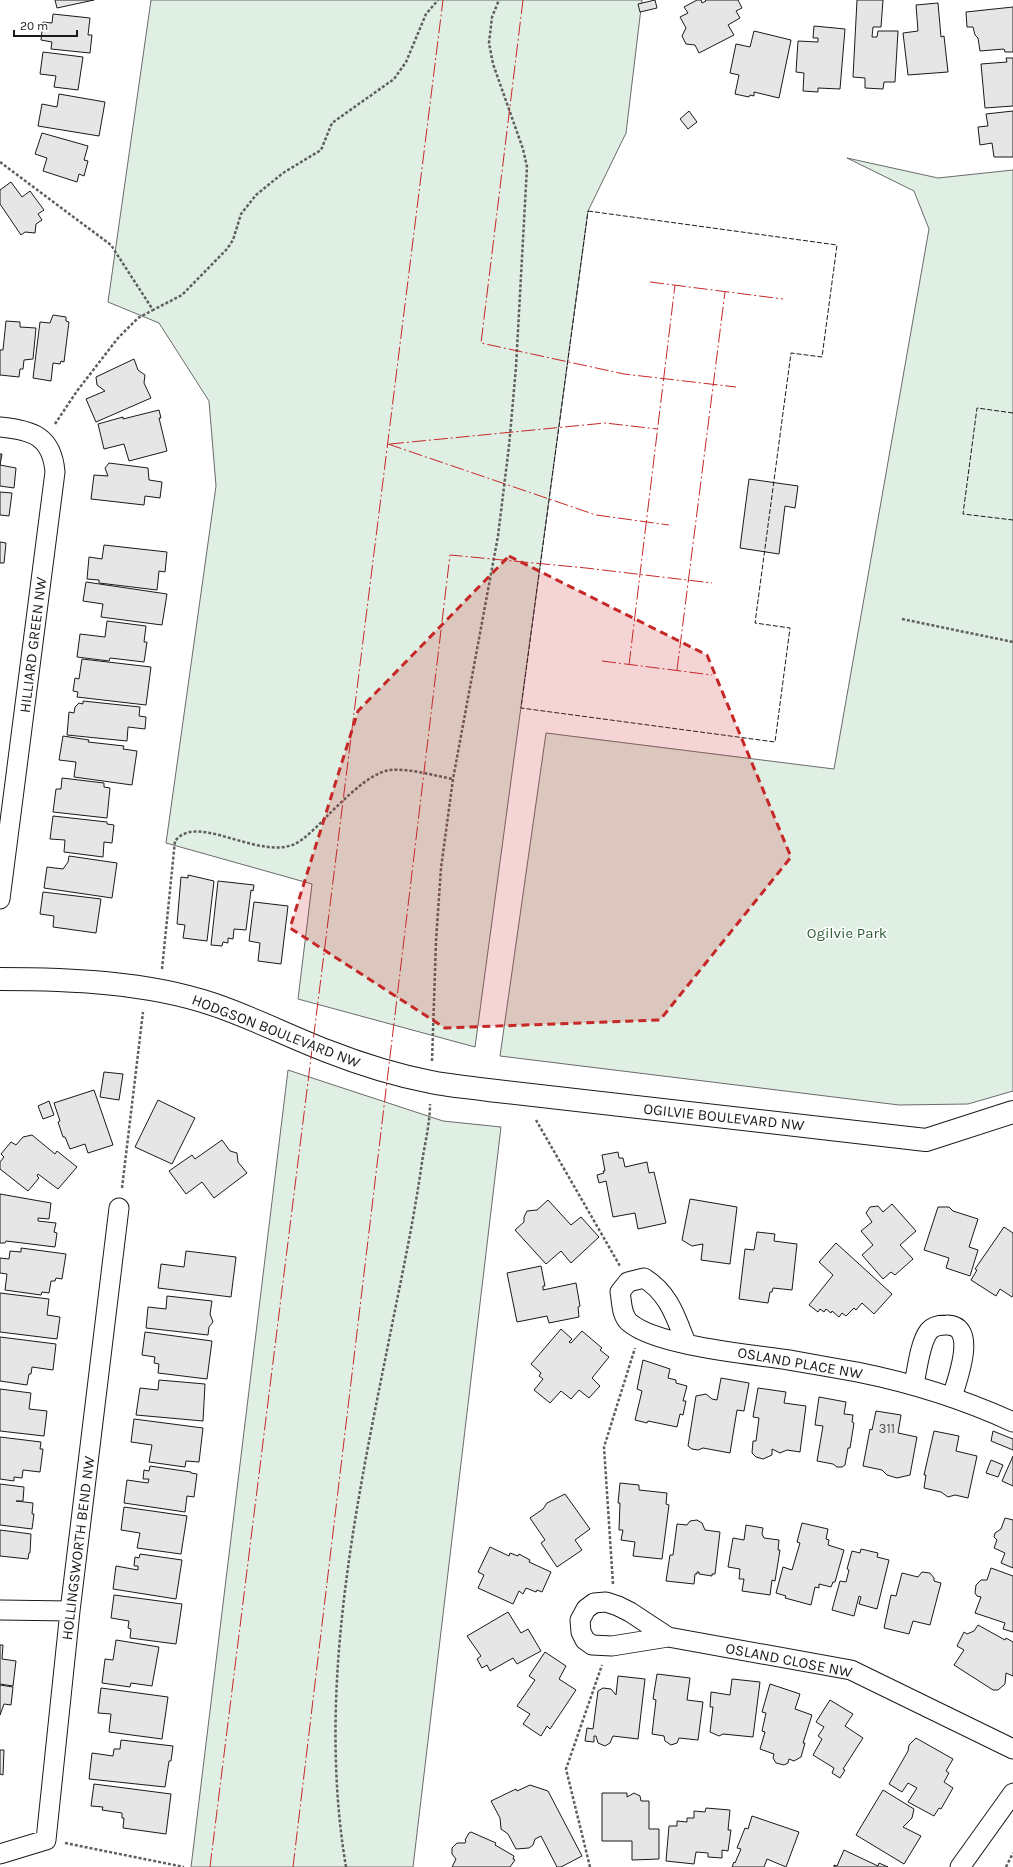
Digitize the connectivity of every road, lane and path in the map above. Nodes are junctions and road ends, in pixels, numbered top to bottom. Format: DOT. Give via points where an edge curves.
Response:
graph roads {
  1 [pos="438,0"];
  2 [pos="499,0"];
  3 [pos="0,162"];
  4 [pos="152,310"];
  5 [pos="0,427"];
  6 [pos="45,442"];
  7 [pos="902,619"];
  8 [pos="1013,642"];
  9 [pos="454,779"];
  10 [pos="0,898"];
  11 [pos="162,969"];
  12 [pos="0,979"];
  13 [pos="143,1012"];
  14 [pos="431,1082"];
  15 [pos="1013,1112"];
  16 [pos="536,1120"];
  17 [pos="119,1208"];
  18 [pos="623,1271"];
  19 [pos="686,1343"];
  20 [pos="636,1345"];
  21 [pos="914,1385"];
  22 [pos="952,1397"];
  23 [pos="1013,1422"];
  24 [pos="613,1586"];
  25 [pos="0,1610"];
  26 [pos="70,1611"];
  27 [pos="668,1637"];
  28 [pos="604,1659"];
  29 [pos="1013,1749"];
  30 [pos="1013,1793"];
  31 [pos="46,1840"];
  32 [pos="1013,1853"];
  33 [pos="0,1854"];
  34 [pos="184,1867"];
  35 [pos="346,1867"];
  36 [pos="590,1867"];
  37 [pos="960,1867"];
  38 [pos="1006,1867"];
  1 -- 4 [label="path" via="426,14 402,68 387,86 340,116 329,128 321,150 280,175 256,195 241,214 233,240 227,249 182,295"];
  2 -- 9 [label="path" via="492,17 489,43 493,64 527,167 516,367 498,536"];
  3 -- 4 [label="path" via="111,245"];
  4 -- 6 [label="path" via="138,318 97,364 60,414"];
  5 -- 6 [label="street" via="21,429"];
  6 -- 10 [label="street, HILLIARD GREEN NW" via="52,453 55,472"];
  7 -- 8 [label="path"];
  9 -- 11 [label="path" via="390,770 375,776 350,795 295,844 279,848 262,847 208,833 192,832 182,835 175,841"];
  9 -- 14 [label="path" via="441,868"];
  12 -- 14 [label="street, HODGSON BOULEVARD NW" via="84,982 182,995 255,1020 326,1051"];
  13 -- 17 [label="path"];
  14 -- 15 [label="street, OGILVIE BOULEVARD NW" via="926,1140"];
  14 -- 35 [label="path" via="430,1110 415,1214 356,1518 342,1619 336,1710 340,1832"];
  16 -- 18 [label="path"];
  17 -- 26 [label="street, HOLLINGSWORTH BEND NW"];
  19 -- 21 [label="street, OSLAND PLACE NW" via="850,1371"];
  20 -- 24 [label="path" via="604,1447"];
  21 -- 22 [label="street, OSLAND PLACE NW"];
  21 -- 22 [label="street" via="925,1338 930,1330 938,1325 950,1325 960,1330 964,1338 962,1362"];
  22 -- 23 [label="street, OSLAND PLACE NW"];
  25 -- 26 [label="street"];
  26 -- 31 [label="street, HOLLINGSWORTH BEND NW"];
  27 -- 29 [label="street, OSLAND CLOSE NW" via="851,1670"];
  28 -- 36 [label="path" via="566,1769"];
  30 -- 37 [label="street"];
  31 -- 33 [label="street"];
  31 -- 34 [label="path"];
  32 -- 38 [label="path"];
}
